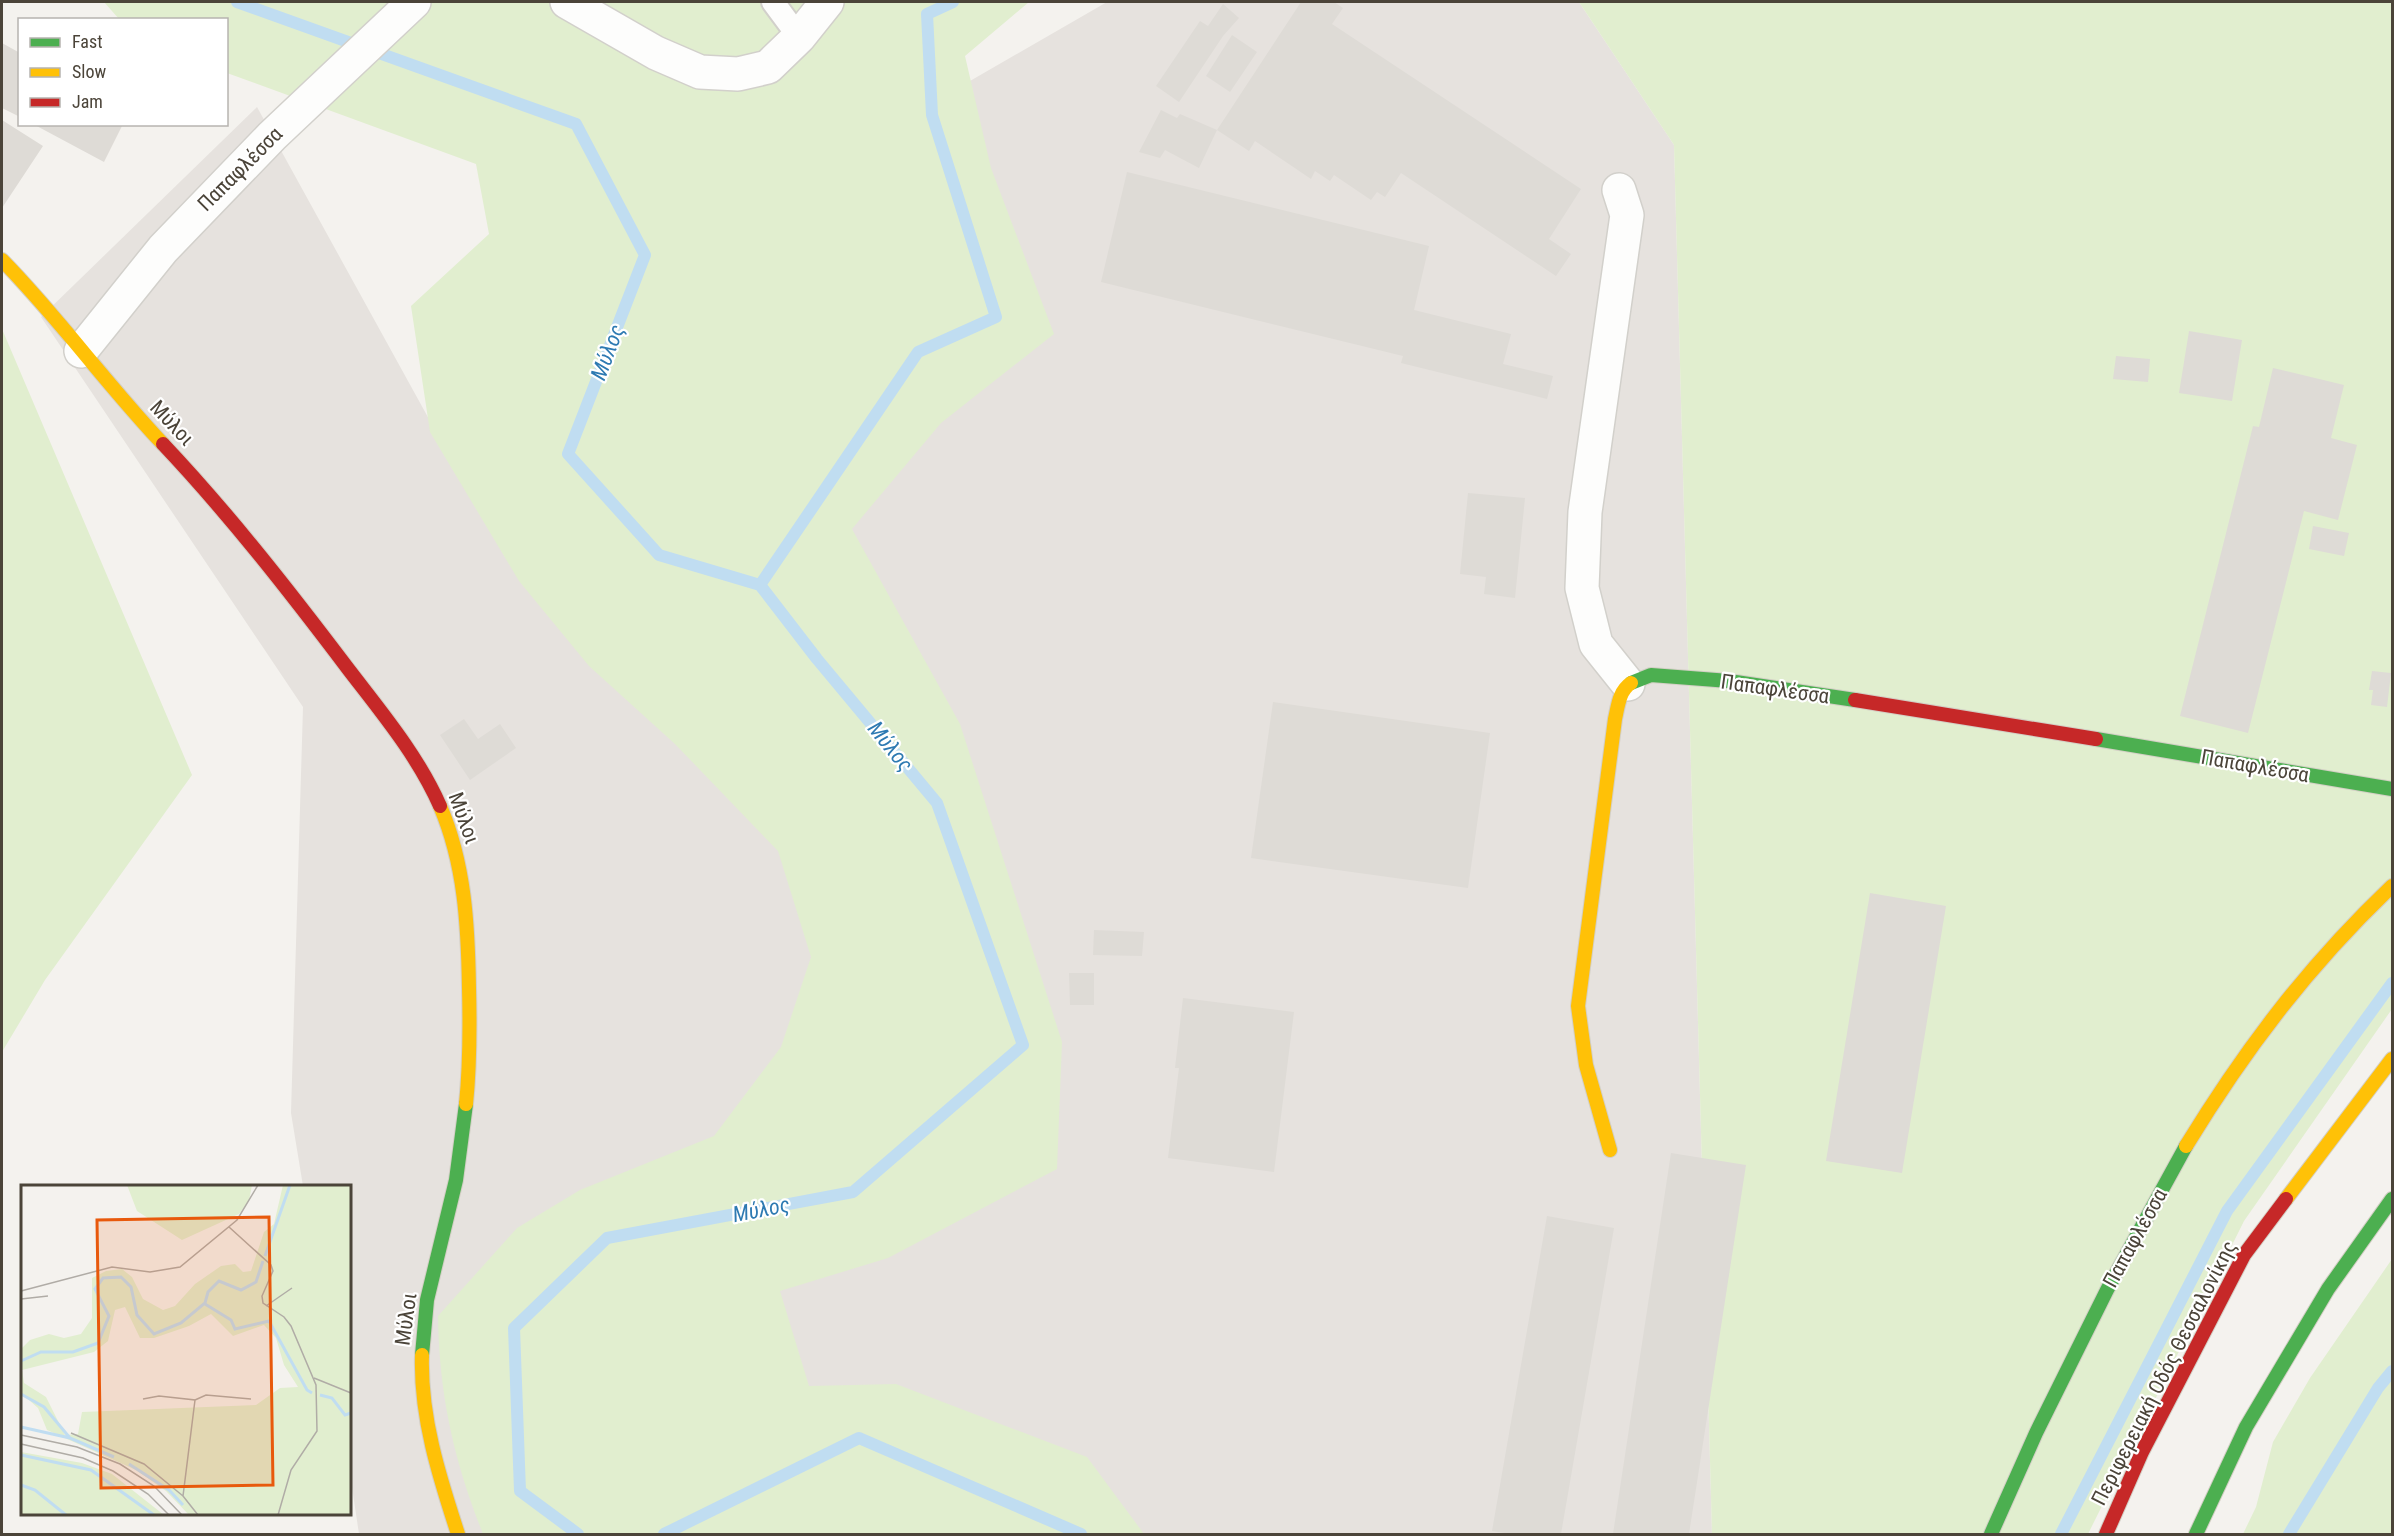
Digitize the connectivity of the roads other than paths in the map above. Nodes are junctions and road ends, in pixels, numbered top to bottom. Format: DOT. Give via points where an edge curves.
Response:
graph roads {
  1 [pos="567,2"];
  2 [pos="773,2"];
  3 [pos="827,2"];
  4 [pos="409,6"];
  5 [pos="799,37"];
  6 [pos="1619,190"];
  7 [pos="2,260"];
  8 [pos="81,351"];
  9 [pos="1628,684"];
  10 [pos="2392,789"];
  11 [pos="2392,886"];
  12 [pos="2392,1059"];
  13 [pos="1610,1150"];
  14 [pos="2392,1199"];
  15 [pos="458,1534"];
  16 [pos="1991,1534"];
  17 [pos="2106,1534"];
  18 [pos="2196,1534"];
  1 -- 5 [label="street" via="700,72 738,74 768,67"];
  2 -- 5 [label="lane"];
  3 -- 5 [label="street"];
  4 -- 8 [label="street, Παπαφλέσσα" via="272,136 162,249"];
  6 -- 9 [label="street" via="1627,215 1585,512 1582,588 1596,644"];
  7 -- 8 [label="main road, Μύλοι"];
  8 -- 15 [label="main road, Μύλοι" via="211,497 318,628 414,760 447,826 463,891 467,928 469,1067 461,1154 426,1308 422,1359 428,1433"];
  9 -- 10 [label="main road, Παπαφλέσσα" via="1651,675 1729,681"];
  9 -- 13 [label="main road" via="1619,698 1615,719 1578,1006 1586,1065"];
  11 -- 16 [label="main road, Παπαφλέσσα" via="2284,1001 2191,1139 2120,1261"];
  12 -- 17 [label="main road, Περιφερειακή Οδός Θεσσαλονίκης" via="2244,1255 2142,1452"];
  14 -- 18 [label="main road" via="2328,1289 2246,1427"];
}
